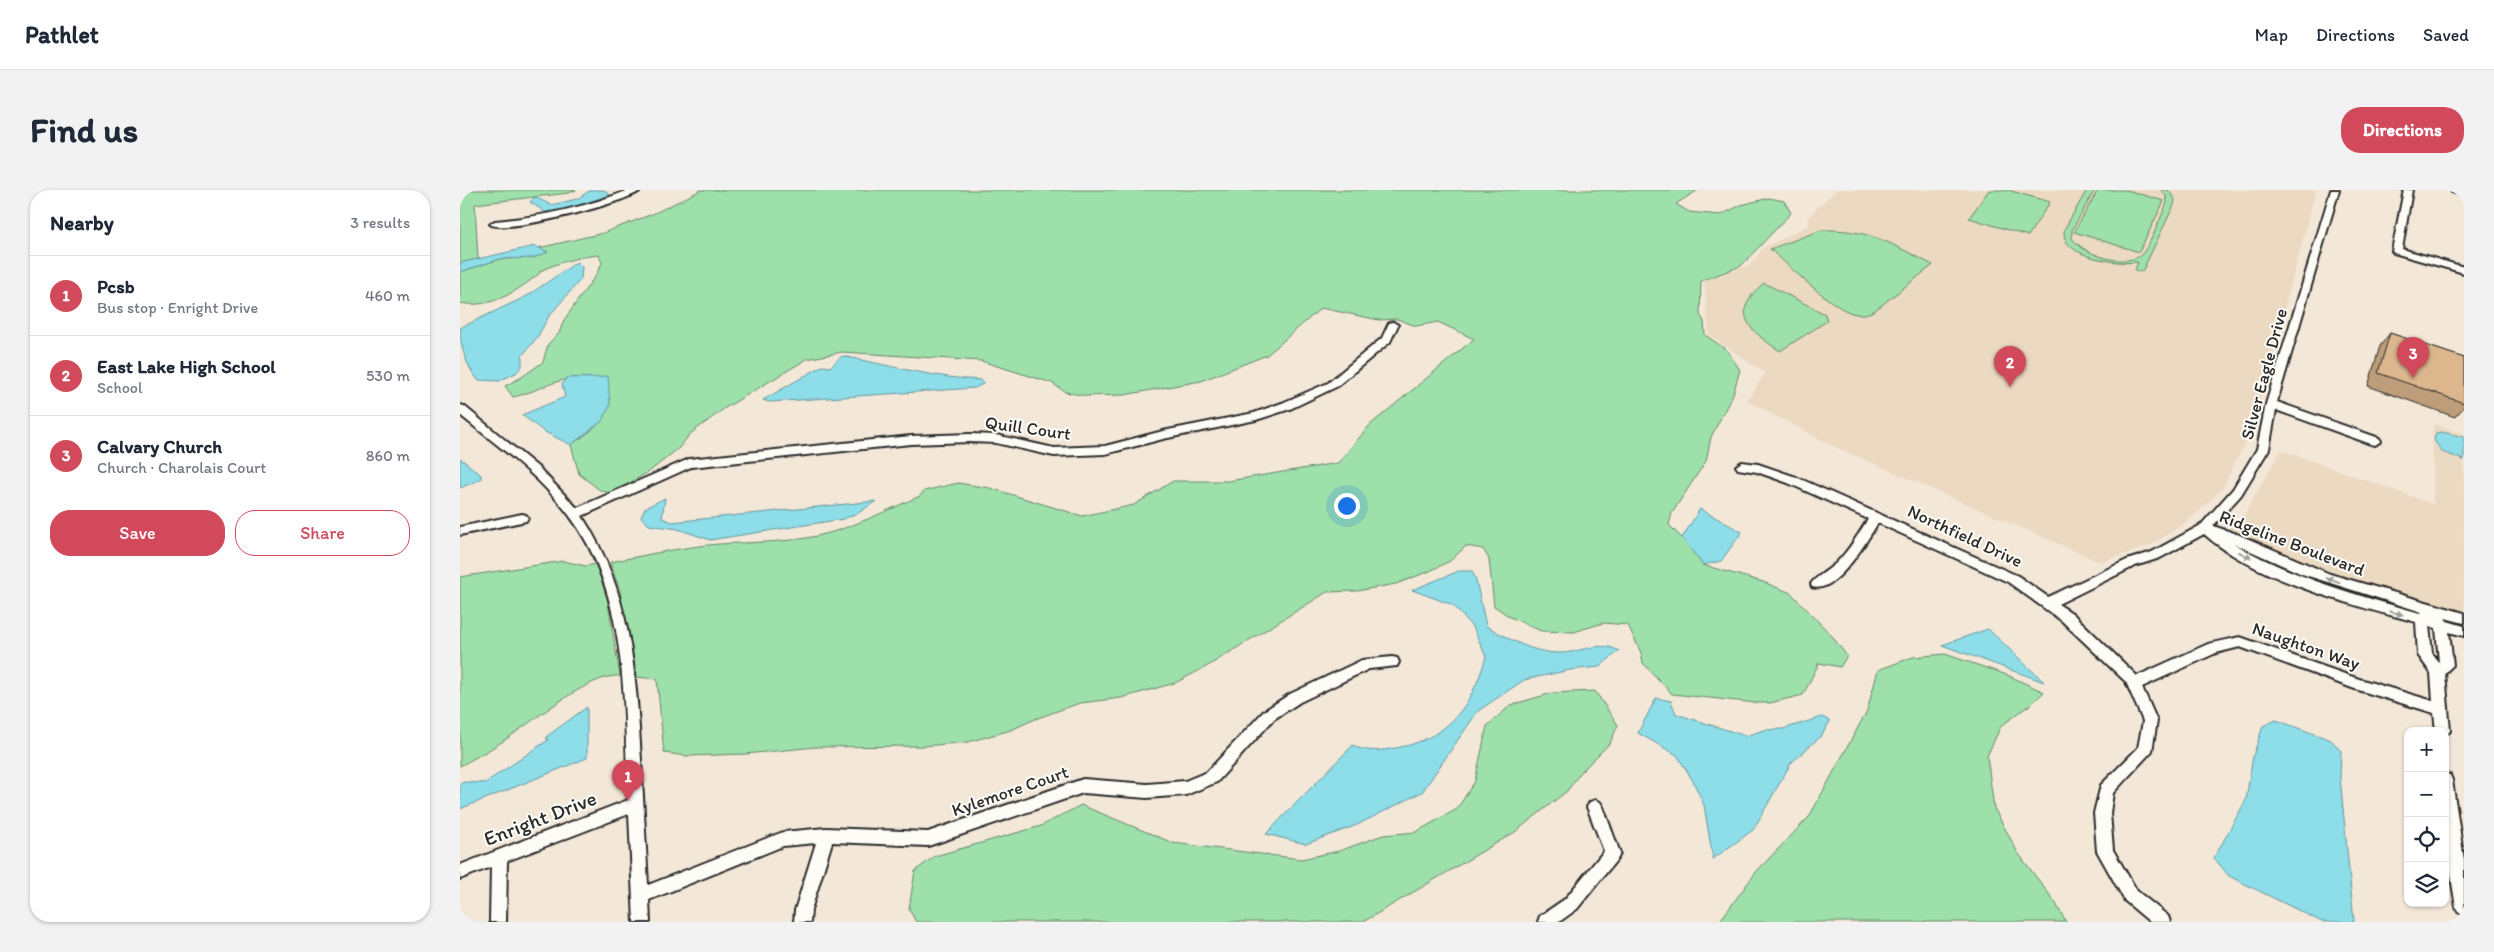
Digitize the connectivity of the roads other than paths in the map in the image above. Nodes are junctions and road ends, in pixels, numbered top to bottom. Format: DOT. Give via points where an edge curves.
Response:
graph roads {
  1 [pos="637,190"];
  2 [pos="2335,190"];
  3 [pos="2408,190"];
  4 [pos="495,224"];
  5 [pos="2464,270"];
  6 [pos="1393,325"];
  7 [pos="2271,404"];
  8 [pos="460,409"];
  9 [pos="2375,441"];
  10 [pos="1742,466"];
  11 [pos="575,514"];
  12 [pos="522,518"];
  13 [pos="1875,518"];
  14 [pos="2205,528"];
  15 [pos="460,531"];
  16 [pos="1817,584"];
  17 [pos="2048,603"];
  18 [pos="2433,609"];
  19 [pos="2464,618"];
  20 [pos="2422,619"];
  21 [pos="2442,624"];
  22 [pos="2464,631"];
  23 [pos="1392,662"];
  24 [pos="2438,671"];
  25 [pos="2134,684"];
  26 [pos="2441,709"];
  27 [pos="2443,727"];
  28 [pos="636,804"];
  29 [pos="1595,807"];
  30 [pos="2449,816"];
  31 [pos="826,835"];
  32 [pos="500,857"];
  33 [pos="460,872"];
  34 [pos="640,896"];
  35 [pos="2464,907"];
  36 [pos="498,922"];
  37 [pos="642,922"];
  38 [pos="802,922"];
  39 [pos="1546,922"];
  40 [pos="2162,922"];
  1 -- 4 [label="street" via="604,202 524,222"];
  2 -- 7 [label="street, Silver Eagle Drive"];
  3 -- 5 [label="street" via="2397,251"];
  6 -- 11 [label="street, Quill Court" via="1386,340 1332,385 1256,416 1163,434 1106,450 1054,452 996,439 970,438 911,440 689,463"];
  7 -- 9 [label="street"];
  7 -- 14 [label="street, Silver Eagle Drive" via="2262,450 2238,492"];
  8 -- 11 [label="street" via="521,458"];
  10 -- 13 [label="street, Northfield Drive" via="1792,480"];
  11 -- 28 [label="street" via="601,558 614,594 630,687"];
  12 -- 15 [label="street"];
  13 -- 16 [label="street" via="1841,568"];
  13 -- 17 [label="street, Northfield Drive" via="2013,579"];
  14 -- 17 [label="street, Silver Eagle Drive" via="2156,555 2131,563"];
  18 -- 14 [label="street, Ridgeline Boulevard, one-way" via="2332,580 2283,562 2225,533"];
  14 -- 20 [label="street, Ridgeline Boulevard, one-way" via="2220,542 2278,573 2331,593"];
  17 -- 25 [label="street, Northfield Drive" via="2067,617"];
  18 -- 19 [label="street, Ridgeline Boulevard"];
  18 -- 20 [label="street"];
  18 -- 21 [label="street"];
  20 -- 21 [label="street, Ridgeline Boulevard"];
  20 -- 24 [label="street" via="2425,655"];
  21 -- 22 [label="street, Ridgeline Boulevard"];
  21 -- 24 [label="street" via="2446,665"];
  23 -- 31 [label="street, Kylemore Court" via="1367,664 1295,698 1269,715 1212,777 1186,788 1147,791 1083,786 928,839"];
  24 -- 26 [label="street"];
  25 -- 26 [label="street, Naughton Way" via="2213,648 2240,642 2355,683"];
  25 -- 40 [label="street, Northfield Drive" via="2150,721 2145,751 2106,790 2102,813 2104,851 2131,896"];
  26 -- 27 [label="street"];
  28 -- 32 [label="street, Enright Drive"];
  28 -- 34 [label="street"];
  29 -- 39 [label="street" via="1612,853 1571,904"];
  30 -- 35 [label="street"];
  31 -- 34 [label="street, Kylemore Court" via="783,839"];
  31 -- 38 [label="street"];
  32 -- 33 [label="street, Enright Drive"];
  32 -- 36 [label="street"];
  34 -- 37 [label="street"];
}
